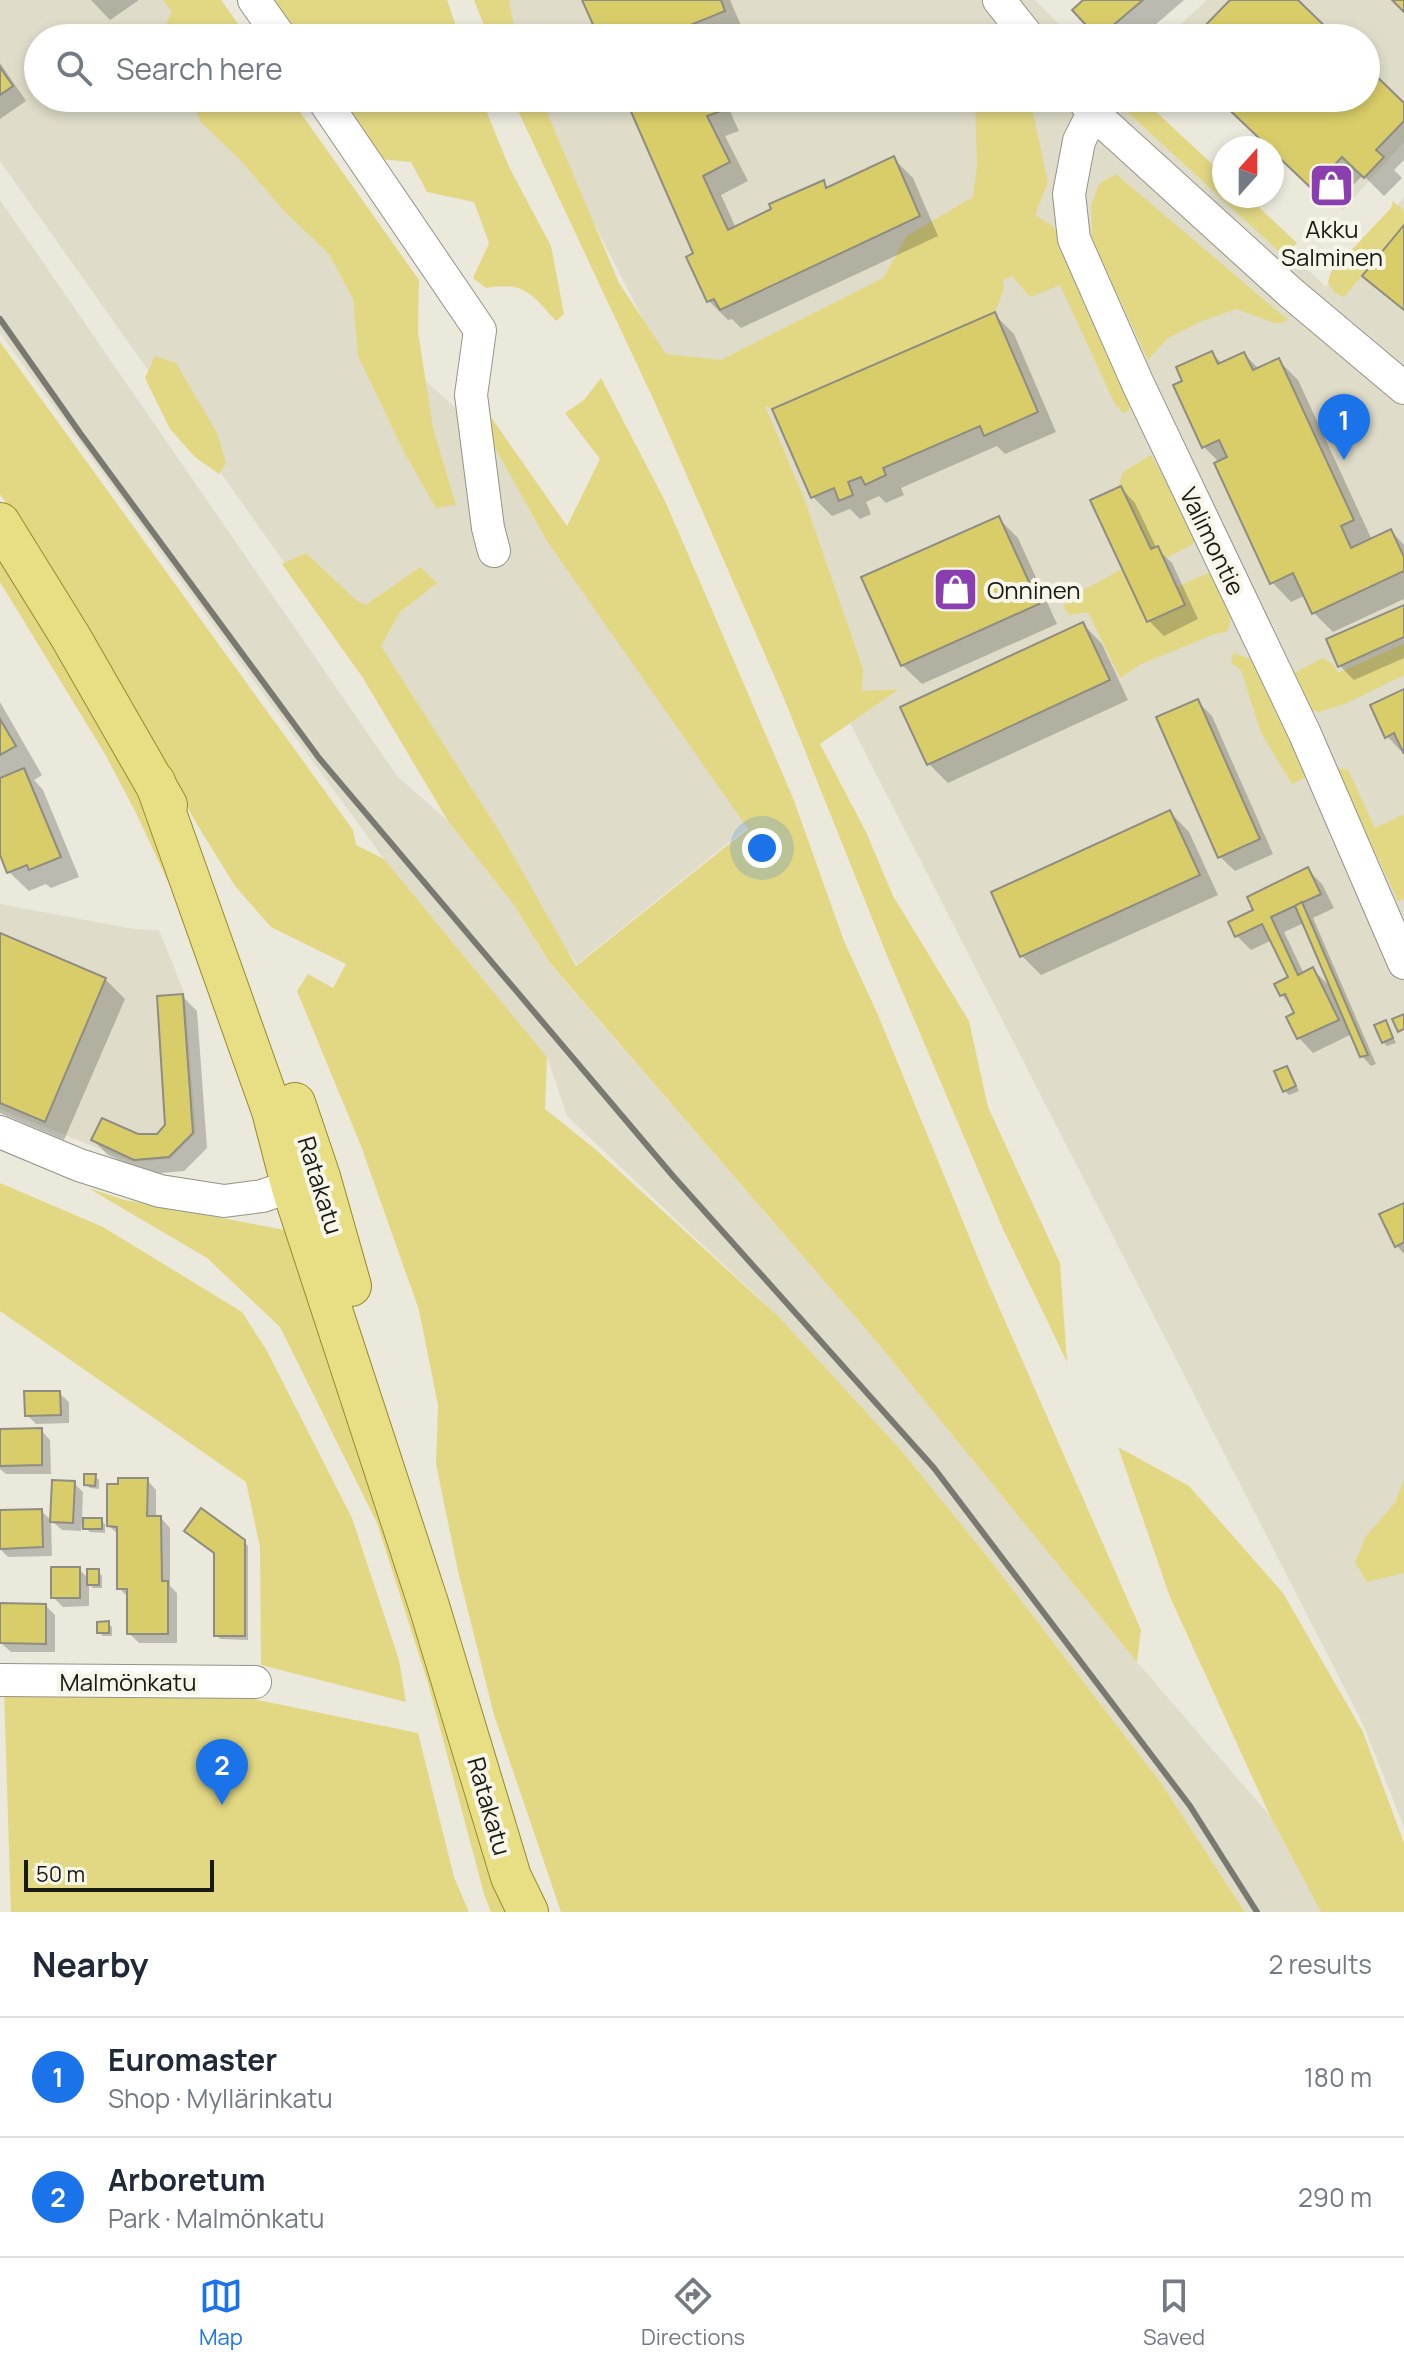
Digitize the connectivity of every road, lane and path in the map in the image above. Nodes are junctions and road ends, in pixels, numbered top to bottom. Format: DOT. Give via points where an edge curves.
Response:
graph roads {
  1 [pos="254,0"];
  2 [pos="999,0"];
  3 [pos="271,24"];
  4 [pos="1018,24"];
  5 [pos="332,112"];
  6 [pos="1086,112"];
  7 [pos="1095,112"];
  8 [pos="1404,388"];
  9 [pos="0,523"];
  10 [pos="494,551"];
  11 [pos="1404,963"];
  12 [pos="0,1132"];
  13 [pos="306,1182"];
  14 [pos="0,1680"];
  15 [pos="255,1682"];
  16 [pos="528,1912"];
  1 -- 3 [label="street"];
  2 -- 4 [label="street"];
  5 -- 10 [label="street" via="480,330 471,395"];
  6 -- 11 [label="street, Valimontie" via="1069,194 1074,239 1305,734"];
  7 -- 8 [label="street" via="1291,293"];
  9 -- 13 [label="main road, Ratakatu" via="155,782 227,928 292,1094"];
  12 -- 13 [label="street" via="160,1191 224,1201"];
  13 -- 16 [label="main road, Ratakatu" via="400,1454 429,1606 511,1877"];
  14 -- 15 [label="street, Malmönkatu"];
}
